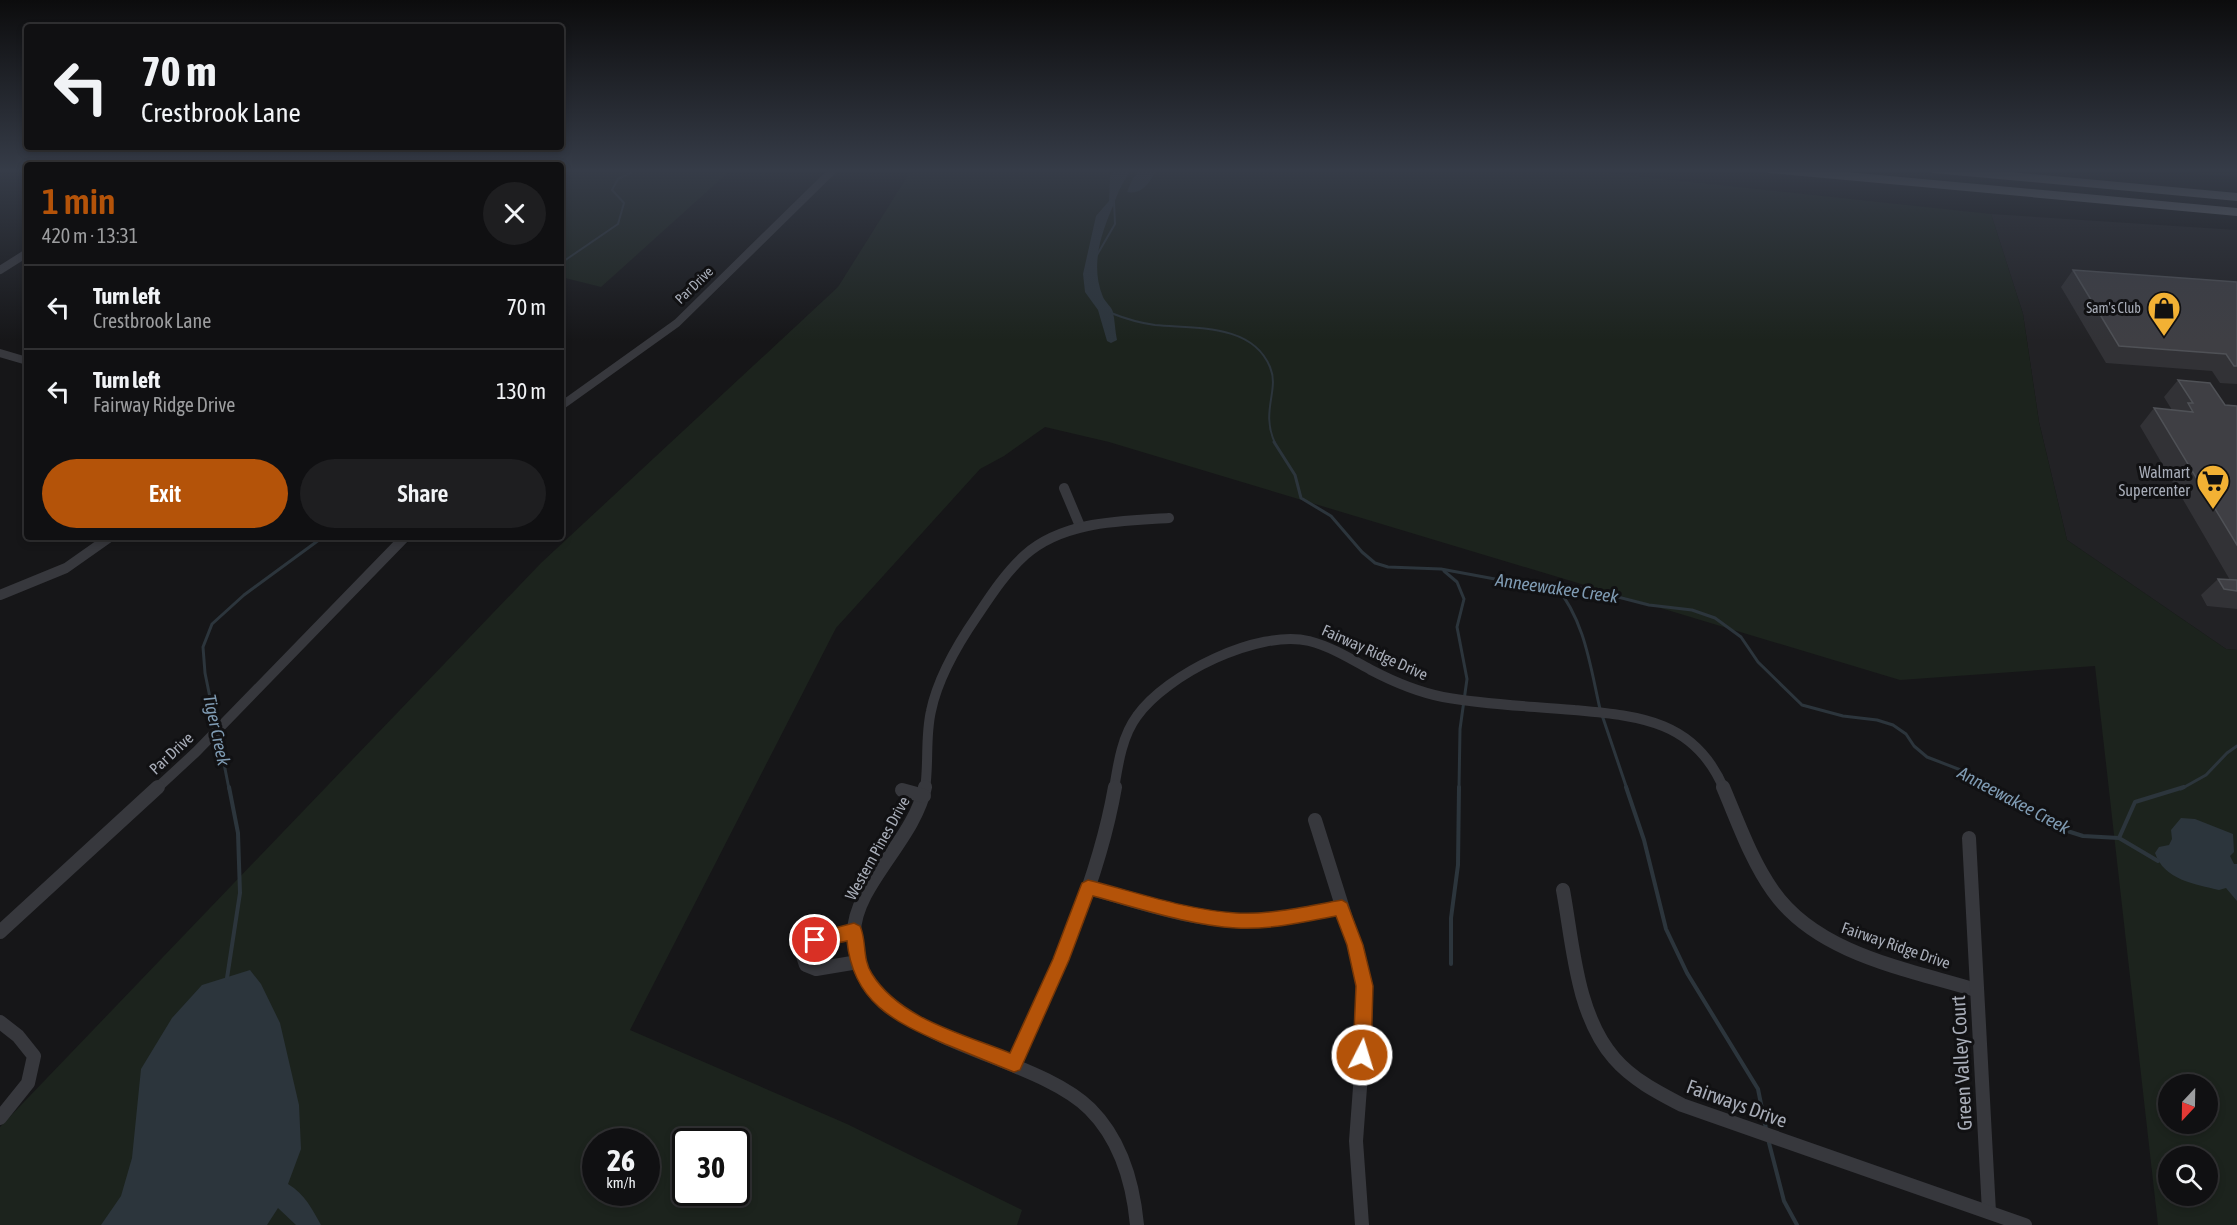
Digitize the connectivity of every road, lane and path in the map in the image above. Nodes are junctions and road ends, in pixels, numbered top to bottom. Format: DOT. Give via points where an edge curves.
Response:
graph roads {
  1 [pos="776,226"];
  2 [pos="24,255"];
  3 [pos="0,270"];
  4 [pos="0,353"];
  5 [pos="24,360"];
  6 [pos="564,404"];
  7 [pos="1064,488"];
  8 [pos="1169,518"];
  9 [pos="1080,526"];
  10 [pos="106,540"];
  11 [pos="402,540"];
  12 [pos="0,596"];
  13 [pos="902,790"];
  14 [pos="924,796"];
  15 [pos="1315,820"];
  16 [pos="1968,838"];
  17 [pos="1088,888"];
  18 [pos="1563,890"];
  19 [pos="1342,908"];
  20 [pos="854,931"];
  21 [pos="0,932"];
  22 [pos="858,962"];
  23 [pos="1976,990"];
  24 [pos="0,1022"];
  25 [pos="1014,1064"];
  26 [pos="0,1118"];
  27 [pos="1989,1212"];
  28 [pos="1137,1225"];
  29 [pos="1362,1225"];
  30 [pos="2025,1225"];
  1 -- 6 [label="street, Par Drive" via="677,323"];
  2 -- 3 [label="street"];
  4 -- 5 [label="street"];
  7 -- 9 [label="street"];
  8 -- 9 [label="street, Western Pines Drive"];
  9 -- 14 [label="street, Western Pines Drive" via="1042,541 1019,559 951,662 931,709"];
  10 -- 12 [label="street" via="66,568"];
  11 -- 21 [label="street, Par Drive" via="196,752"];
  13 -- 14 [label="street"];
  14 -- 20 [label="street, Western Pines Drive" via="914,822 864,901"];
  15 -- 19 [label="street"];
  16 -- 23 [label="street, Green Valley Court"];
  17 -- 19 [label="street" via="1237,921"];
  17 -- 23 [label="street, Fairway Ridge Drive" via="1109,819 1121,749 1146,704 1174,681 1245,648 1294,639 1328,646 1400,685 1441,697 1627,715 1668,727 1699,749 1716,771 1768,883 1799,921 1844,947"];
  17 -- 25 [label="street, Fairway Ridge Drive" via="1061,960"];
  18 -- 27 [label="street, Fairways Drive" via="1588,1015 1606,1049 1639,1081 1682,1106"];
  19 -- 29 [label="street" via="1365,986 1356,1141"];
  20 -- 22 [label="street, Western Pines Drive"];
  20 -- 22 [label="street" via="815,940 803,956 806,965 816,969"];
  22 -- 25 [label="street, Western Pines Drive" via="874,992 891,1009"];
  23 -- 27 [label="street, Green Valley Court"];
  24 -- 26 [label="street" via="34,1056 28,1083"];
  25 -- 28 [label="street, Western Pines Drive" via="1058,1084 1096,1114 1111,1134 1130,1176"];
  27 -- 30 [label="street, Fairways Drive"];
}
